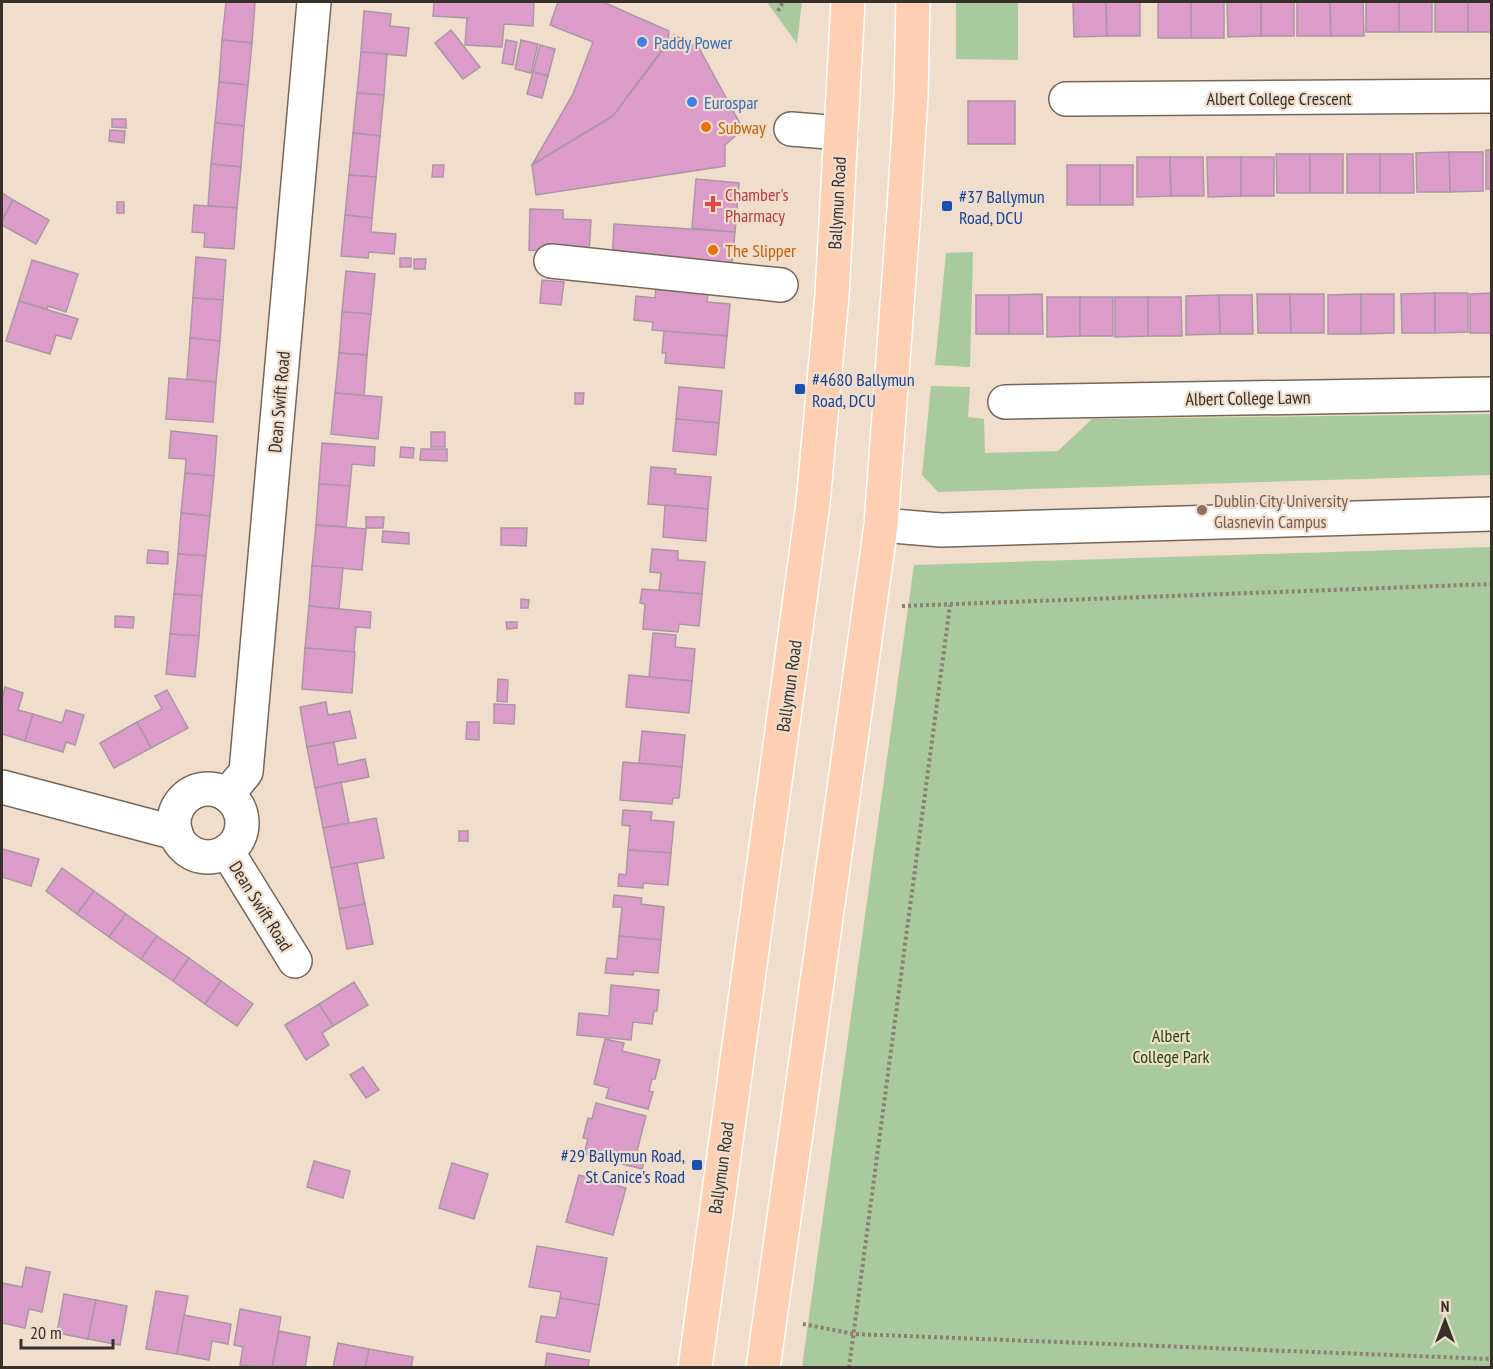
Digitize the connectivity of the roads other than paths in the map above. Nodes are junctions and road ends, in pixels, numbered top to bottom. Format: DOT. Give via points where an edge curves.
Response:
graph roads {
  1 [pos="314,2"];
  2 [pos="848,2"];
  3 [pos="913,2"];
  4 [pos="1491,96"];
  5 [pos="1066,99"];
  6 [pos="791,129"];
  7 [pos="841,133"];
  8 [pos="551,261"];
  9 [pos="781,285"];
  10 [pos="1491,394"];
  11 [pos="1005,402"];
  12 [pos="1491,514"];
  13 [pos="881,525"];
  14 [pos="2,787"];
  15 [pos="227,795"];
  16 [pos="176,833"];
  17 [pos="227,851"];
  18 [pos="295,960"];
  19 [pos="695,1368"];
  20 [pos="763,1368"];
  1 -- 15 [label="street, Dean Swift Road" via="246,772"];
  2 -- 7 [label="main road, Ballymun Road"];
  3 -- 13 [label="main road" via="911,95"];
  4 -- 5 [label="street, Albert College Crescent"];
  6 -- 7 [label="street"];
  7 -- 19 [label="main road, Ballymun Road" via="832,295 813,503"];
  8 -- 9 [label="street"];
  10 -- 11 [label="street, Albert College Lawn"];
  12 -- 13 [label="street" via="941,530"];
  13 -- 20 [label="main road"];
  14 -- 16 [label="street"];
  15 -- 16 [label="street" via="208,789 184,799 176,810"];
  15 -- 17 [label="street" via="241,812 243,823 240,836"];
  16 -- 17 [label="street" via="184,848 195,855 219,856"];
  17 -- 18 [label="street, Dean Swift Road"];
}
